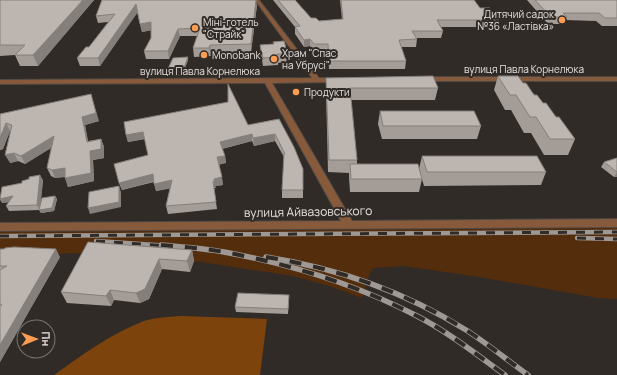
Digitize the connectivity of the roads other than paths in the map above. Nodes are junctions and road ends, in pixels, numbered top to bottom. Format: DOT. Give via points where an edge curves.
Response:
graph roads {
  1 [pos="256,1"];
  2 [pos="409,79"];
  3 [pos="617,79"];
  4 [pos="267,80"];
  5 [pos="317,80"];
  6 [pos="348,80"];
  7 [pos="0,82"];
  8 [pos="617,223"];
  9 [pos="348,224"];
  10 [pos="0,228"];
  1 -- 5 [label="street"];
  2 -- 3 [label="street, вулиця Павла Корнелюка"];
  4 -- 5 [label="street, вулиця Павла Корнелюка"];
  4 -- 7 [label="street, вулиця Павла Корнелюка"];
  4 -- 9 [label="street"];
  5 -- 6 [label="street, вулиця Павла Корнелюка"];
  8 -- 9 [label="street, вулиця Айвазовського"];
  9 -- 10 [label="street, вулиця Айвазовського"];
}
